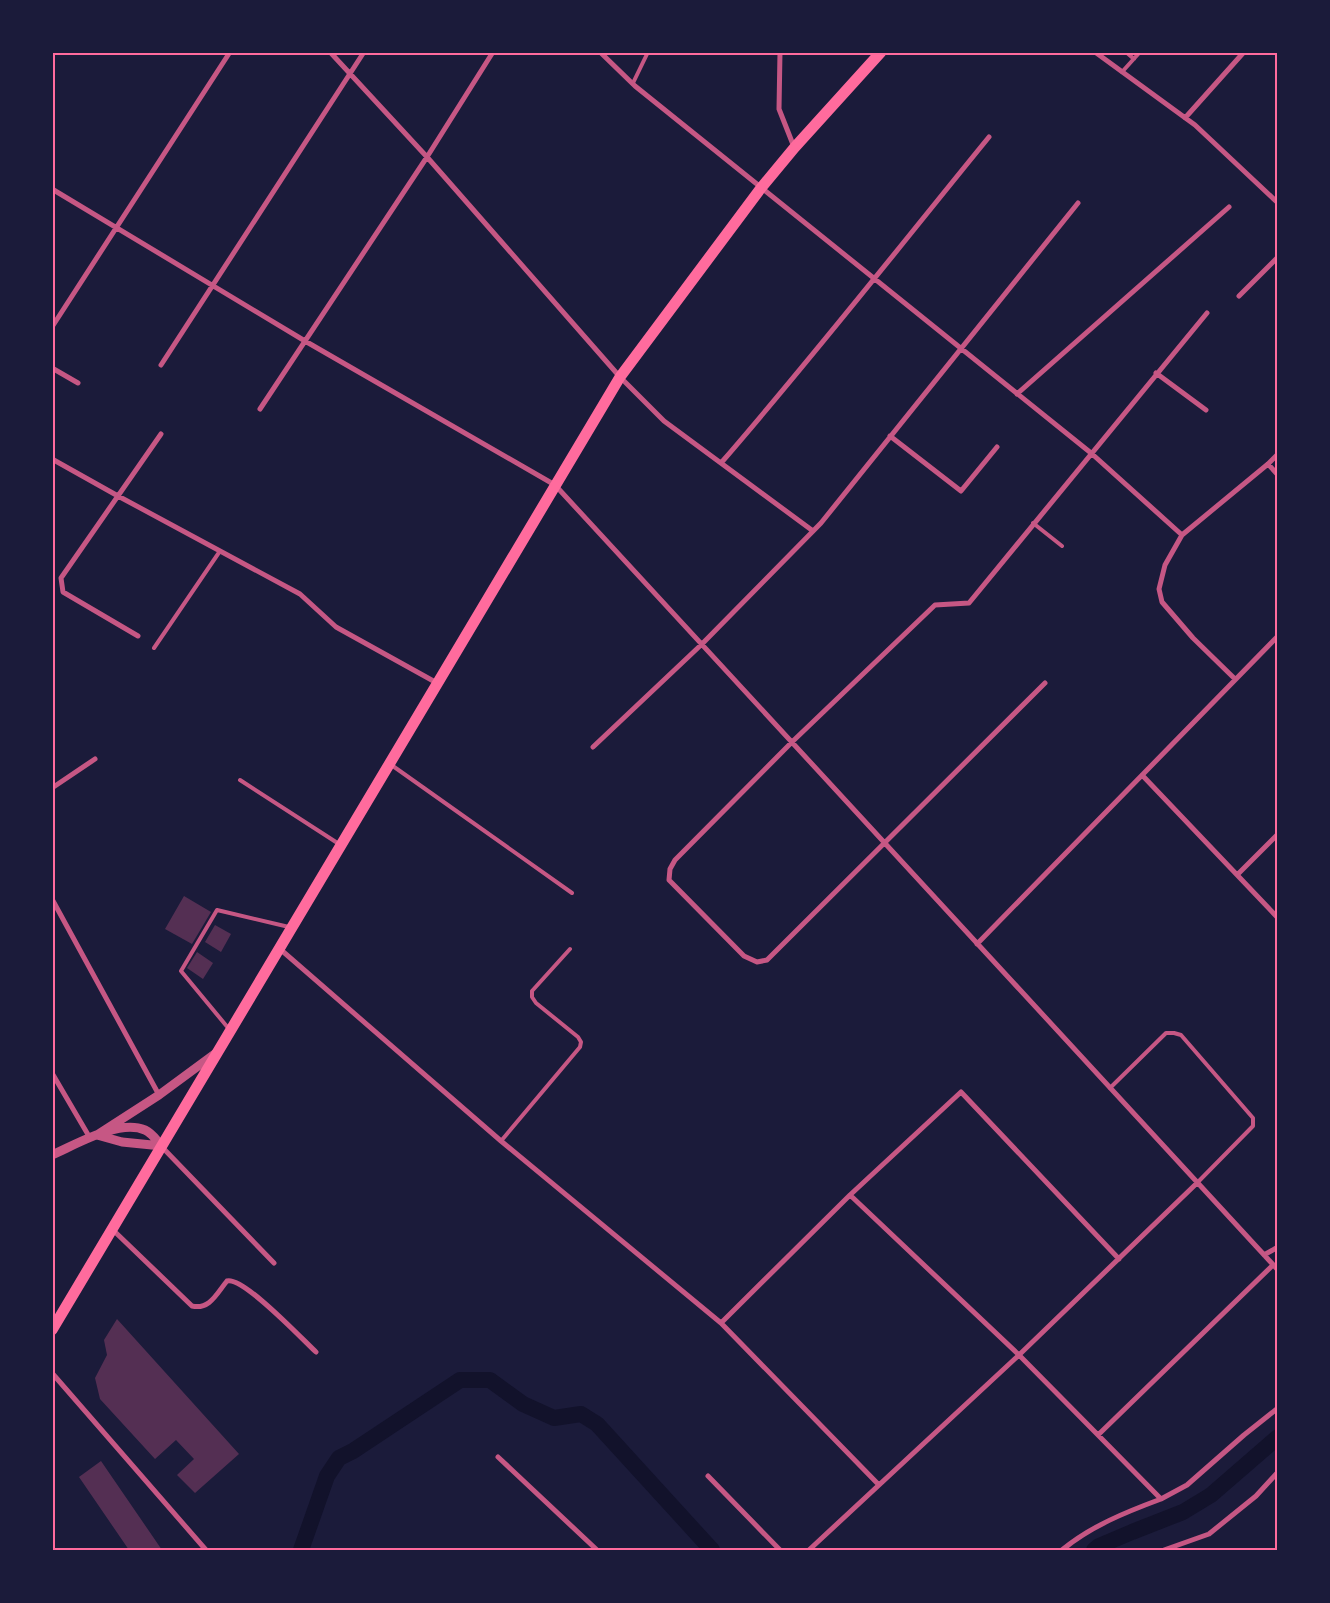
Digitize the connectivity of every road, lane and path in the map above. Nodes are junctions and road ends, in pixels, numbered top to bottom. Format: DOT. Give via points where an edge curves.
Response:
graph roads {
  1 [pos="230,52"];
  2 [pos="330,52"];
  3 [pos="364,52"];
  4 [pos="493,52"];
  5 [pos="600,52"];
  6 [pos="648,52"];
  7 [pos="780,52"];
  8 [pos="881,52"];
  9 [pos="1095,52"];
  10 [pos="1126,52"];
  11 [pos="1140,52"];
  12 [pos="1244,52"];
  13 [pos="1134,59"];
  14 [pos="1122,72"];
  15 [pos="350,74"];
  16 [pos="633,83"];
  17 [pos="1185,118"];
  18 [pos="989,137"];
  19 [pos="794,148"];
  20 [pos="427,157"];
  21 [pos="761,188"];
  22 [pos="52,190"];
  23 [pos="1078,203"];
  24 [pos="1278,203"];
  25 [pos="1229,207"];
  26 [pos="116,227"];
  27 [pos="1278,258"];
  28 [pos="874,277"];
  29 [pos="212,286"];
  30 [pos="1239,296"];
  31 [pos="1206,313"];
  32 [pos="52,327"];
  33 [pos="305,341"];
  34 [pos="960,348"];
  35 [pos="161,365"];
  36 [pos="52,368"];
  37 [pos="1156,373"];
  38 [pos="620,377"];
  39 [pos="78,383"];
  40 [pos="1017,394"];
  41 [pos="260,409"];
  42 [pos="1206,410"];
  43 [pos="161,434"];
  44 [pos="890,436"];
  45 [pos="997,447"];
  46 [pos="1091,453"];
  47 [pos="1278,454"];
  48 [pos="52,459"];
  49 [pos="721,463"];
  50 [pos="1268,464"];
  51 [pos="1278,474"];
  52 [pos="555,485"];
  53 [pos="118,496"];
  54 [pos="1033,524"];
  55 [pos="813,531"];
  56 [pos="1182,535"];
  57 [pos="1062,546"];
  58 [pos="220,551"];
  59 [pos="138,636"];
  60 [pos="1278,636"];
  61 [pos="702,644"];
  62 [pos="154,648"];
  63 [pos="1235,680"];
  64 [pos="437,683"];
  65 [pos="1045,683"];
  66 [pos="792,742"];
  67 [pos="593,747"];
  68 [pos="94,759"];
  69 [pos="389,763"];
  70 [pos="1142,774"];
  71 [pos="240,780"];
  72 [pos="52,788"];
  73 [pos="1278,834"];
  74 [pos="885,843"];
  75 [pos="341,845"];
  76 [pos="1238,874"];
  77 [pos="572,893"];
  78 [pos="52,899"];
  79 [pos="1278,918"];
  80 [pos="292,927"];
  81 [pos="977,944"];
  82 [pos="279,948"];
  83 [pos="570,949"];
  84 [pos="230,1031"];
  85 [pos="218,1051"];
  86 [pos="52,1073"];
  87 [pos="1110,1088"];
  88 [pos="159,1095"];
  89 [pos="94,1137"];
  90 [pos="501,1141"];
  91 [pos="162,1146"];
  92 [pos="52,1155"];
  93 [pos="1198,1183"];
  94 [pos="850,1195"];
  95 [pos="112,1230"];
  96 [pos="1278,1247"];
  97 [pos="1264,1256"];
  98 [pos="1119,1259"];
  99 [pos="274,1263"];
  100 [pos="1273,1265"];
  101 [pos="1278,1270"];
  102 [pos="721,1323"];
  103 [pos="52,1330"];
  104 [pos="316,1352"];
  105 [pos="1019,1355"];
  106 [pos="52,1373"];
  107 [pos="1278,1408"];
  108 [pos="1098,1436"];
  109 [pos="498,1456"];
  110 [pos="1278,1472"];
  111 [pos="708,1476"];
  112 [pos="879,1485"];
  113 [pos="1161,1499"];
  114 [pos="206,1550"];
  115 [pos="597,1550"];
  116 [pos="780,1550"];
  117 [pos="809,1550"];
  118 [pos="1062,1550"];
  119 [pos="1164,1550"];
  1 -- 26 [label="street"];
  2 -- 15 [label="street"];
  3 -- 15 [label="street"];
  4 -- 20 [label="street"];
  5 -- 16 [label="street"];
  6 -- 16 [label="lane"];
  7 -- 19 [label="street" via="779,109"];
  8 -- 19 [label="main road"];
  9 -- 14 [label="street"];
  10 -- 13 [label="lane"];
  11 -- 13 [label="lane"];
  12 -- 17 [label="street"];
  13 -- 14 [label="lane"];
  14 -- 17 [label="street"];
  15 -- 20 [label="street"];
  15 -- 29 [label="street"];
  16 -- 21 [label="street"];
  17 -- 24 [label="street"];
  18 -- 28 [label="street"];
  19 -- 21 [label="main road"];
  20 -- 33 [label="street"];
  20 -- 38 [label="street"];
  21 -- 28 [label="street"];
  21 -- 38 [label="main road"];
  22 -- 26 [label="street"];
  23 -- 34 [label="street"];
  25 -- 40 [label="street"];
  26 -- 29 [label="street"];
  26 -- 32 [label="street"];
  27 -- 30 [label="street"];
  28 -- 34 [label="street"];
  28 -- 49 [label="street" via="795,378"];
  29 -- 33 [label="street"];
  29 -- 35 [label="street"];
  31 -- 37 [label="street"];
  33 -- 41 [label="street"];
  33 -- 52 [label="street"];
  34 -- 40 [label="street"];
  34 -- 44 [label="street"];
  36 -- 39 [label="street"];
  37 -- 42 [label="street"];
  37 -- 46 [label="street"];
  38 -- 49 [label="street" via="664,421"];
  38 -- 52 [label="main road"];
  40 -- 46 [label="street"];
  43 -- 53 [label="street"];
  44 -- 45 [label="street" via="961,491"];
  44 -- 55 [label="street"];
  46 -- 54 [label="street"];
  46 -- 56 [label="street"];
  47 -- 50 [label="street"];
  48 -- 53 [label="street"];
  49 -- 55 [label="street"];
  50 -- 51 [label="street"];
  50 -- 56 [label="street"];
  52 -- 61 [label="street"];
  52 -- 64 [label="main road"];
  53 -- 58 [label="street"];
  53 -- 59 [label="street" via="61,578 63,592"];
  54 -- 57 [label="lane"];
  54 -- 66 [label="street" via="969,603 935,604"];
  55 -- 61 [label="street"];
  56 -- 63 [label="street" via="1161,576 1162,602"];
  58 -- 62 [label="lane"];
  58 -- 64 [label="street" via="300,594 336,626"];
  60 -- 63 [label="street"];
  61 -- 66 [label="street"];
  61 -- 67 [label="street"];
  63 -- 70 [label="street"];
  64 -- 69 [label="main road"];
  65 -- 74 [label="street"];
  66 -- 74 [label="street"];
  66 -- 74 [label="street" via="675,860 669,880 744,956 757,962 767,960"];
  68 -- 72 [label="street"];
  69 -- 75 [label="main road"];
  69 -- 77 [label="lane"];
  70 -- 76 [label="street"];
  70 -- 81 [label="street"];
  71 -- 75 [label="lane"];
  73 -- 76 [label="street"];
  74 -- 81 [label="street"];
  75 -- 80 [label="main road"];
  76 -- 79 [label="street"];
  78 -- 88 [label="street"];
  80 -- 82 [label="main road"];
  80 -- 84 [label="lane" via="217,910 181,971"];
  81 -- 87 [label="street"];
  82 -- 84 [label="main road"];
  82 -- 90 [label="street"];
  83 -- 90 [label="lane" via="532,991 532,997 578,1037 580,1047"];
  84 -- 85 [label="main road"];
  85 -- 88 [label="street"];
  85 -- 91 [label="main road"];
  86 -- 89 [label="street"];
  87 -- 93 [label="street"];
  87 -- 93 [label="lane" via="1166,1033 1181,1036 1253,1118 1253,1126"];
  88 -- 89 [label="street"];
  89 -- 91 [label="street"];
  89 -- 91 [label="street" via="119,1128 139,1128"];
  89 -- 92 [label="street"];
  90 -- 102 [label="street"];
  91 -- 95 [label="main road"];
  91 -- 99 [label="street"];
  93 -- 97 [label="street"];
  93 -- 98 [label="street"];
  94 -- 98 [label="street" via="961,1092"];
  94 -- 102 [label="street"];
  94 -- 105 [label="street"];
  95 -- 103 [label="main road"];
  95 -- 104 [label="street" via="192,1306 207,1306 227,1281 237,1281"];
  96 -- 97 [label="street"];
  97 -- 100 [label="street"];
  98 -- 105 [label="street"];
  100 -- 101 [label="street"];
  100 -- 108 [label="street"];
  102 -- 112 [label="street"];
  105 -- 108 [label="street"];
  105 -- 112 [label="street"];
  106 -- 114 [label="street"];
  107 -- 113 [label="street" via="1187,1484"];
  108 -- 113 [label="street"];
  109 -- 115 [label="street"];
  110 -- 119 [label="street" via="1256,1496 1208,1534"];
  111 -- 116 [label="street"];
  112 -- 117 [label="street"];
  113 -- 118 [label="street" via="1116,1517"];
}
